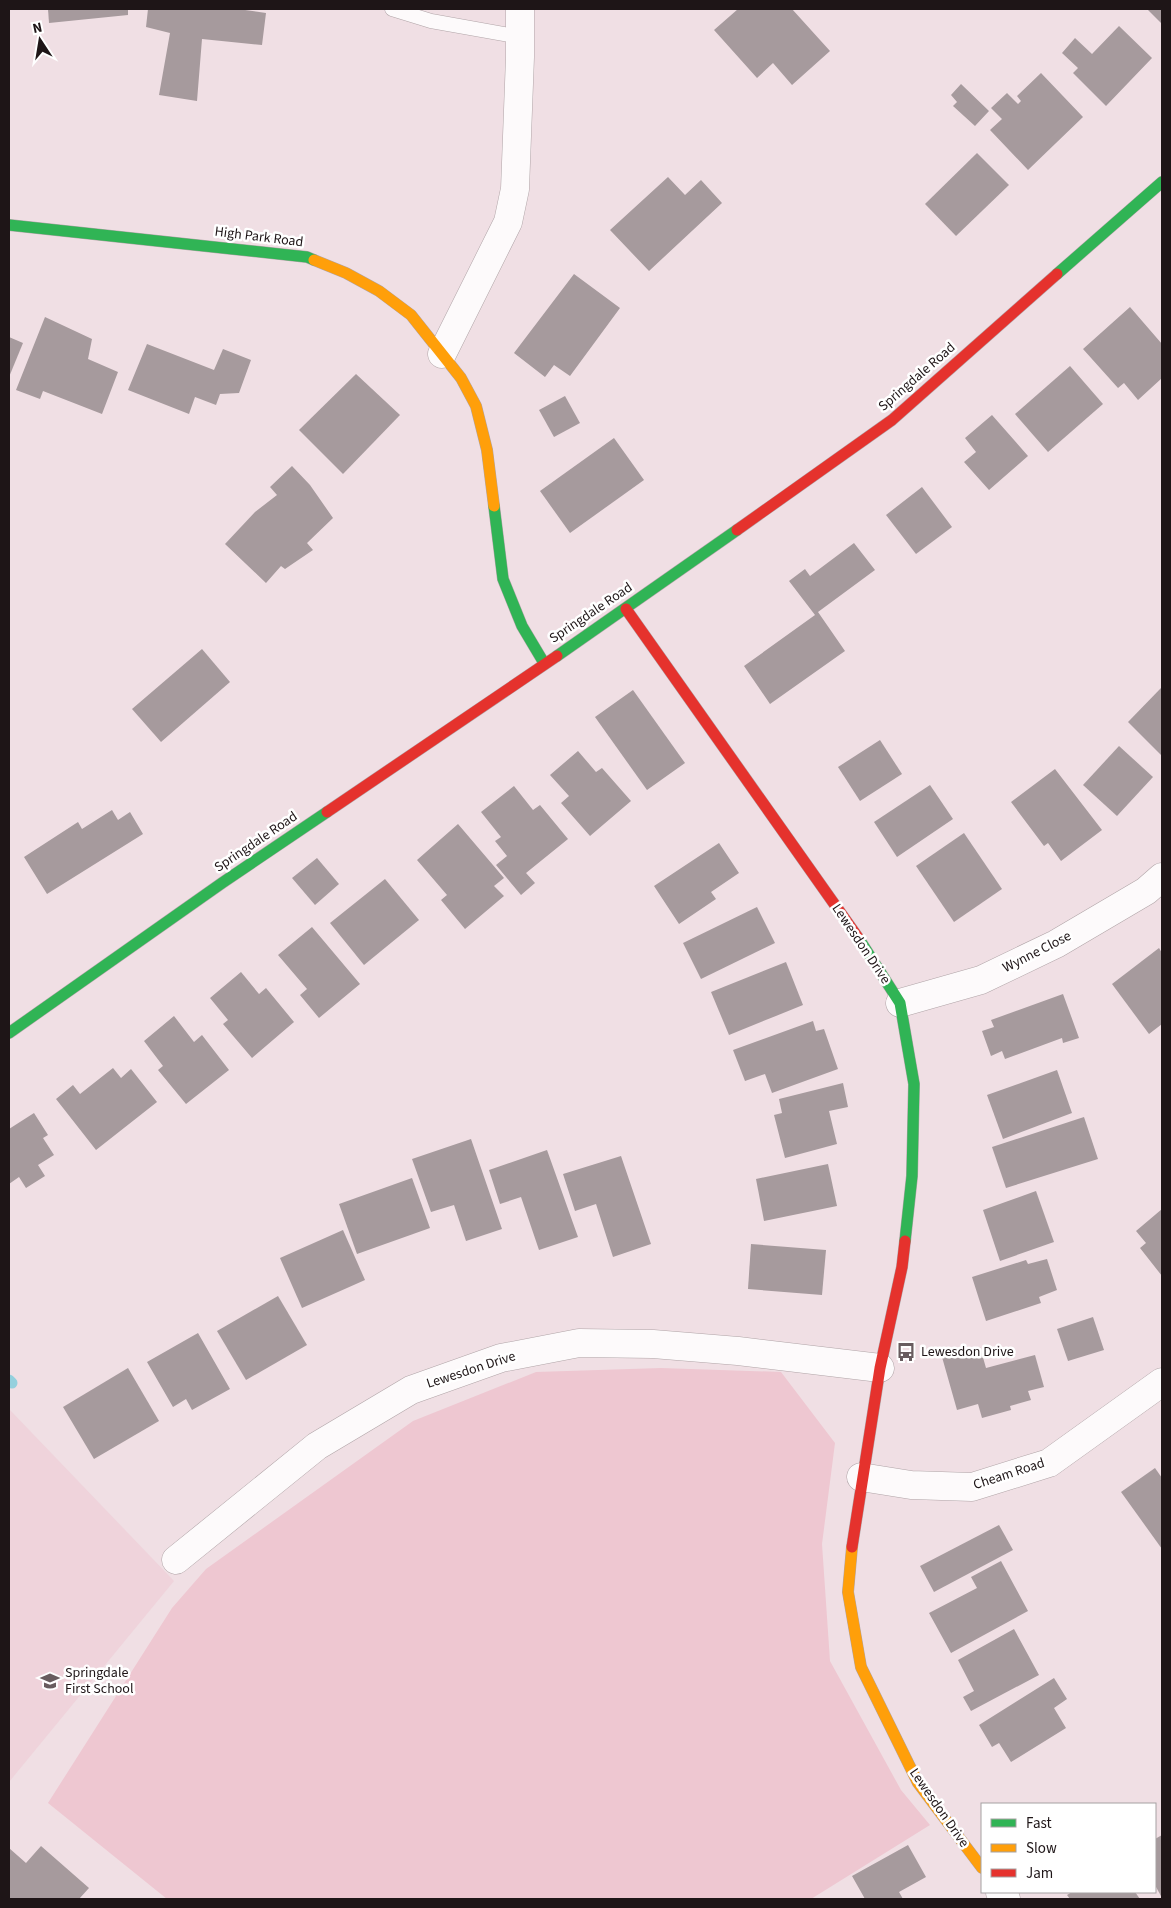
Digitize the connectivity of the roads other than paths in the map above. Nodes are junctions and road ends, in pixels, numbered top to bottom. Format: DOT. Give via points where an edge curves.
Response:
graph roads {
  1 [pos="392,9"];
  2 [pos="520,9"];
  3 [pos="520,37"];
  4 [pos="1162,182"];
  5 [pos="9,225"];
  6 [pos="442,354"];
  7 [pos="626,609"];
  8 [pos="544,663"];
  9 [pos="1162,876"];
  10 [pos="900,1003"];
  11 [pos="9,1033"];
  12 [pos="880,1368"];
  13 [pos="1162,1382"];
  14 [pos="861,1478"];
  15 [pos="176,1560"];
  16 [pos="981,1867"];
  1 -- 3 [label="lane"];
  2 -- 3 [label="street"];
  3 -- 6 [label="street" via="515,190 508,222"];
  4 -- 7 [label="street, Springdale Road" via="892,420"];
  5 -- 6 [label="street, High Park Road" via="307,258 379,290 411,315"];
  6 -- 8 [label="street, High Park Road" via="461,378 476,406 487,450 503,578 522,626"];
  7 -- 8 [label="street, Springdale Road"];
  7 -- 10 [label="street, Lewesdon Drive" via="858,937"];
  8 -- 11 [label="street, Springdale Road"];
  9 -- 10 [label="street, Wynne Close" via="1146,890 1056,944 981,980"];
  10 -- 12 [label="street, Lewesdon Drive" via="914,1084 912,1176 902,1267"];
  12 -- 14 [label="street, Lewesdon Drive"];
  12 -- 15 [label="street, Lewesdon Drive" via="653,1344 579,1344 501,1358 411,1390 317,1446"];
  13 -- 14 [label="street, Cheam Road" via="1049,1462 972,1487"];
  14 -- 16 [label="street, Lewesdon Drive" via="848,1592 861,1667 918,1783"];
}
